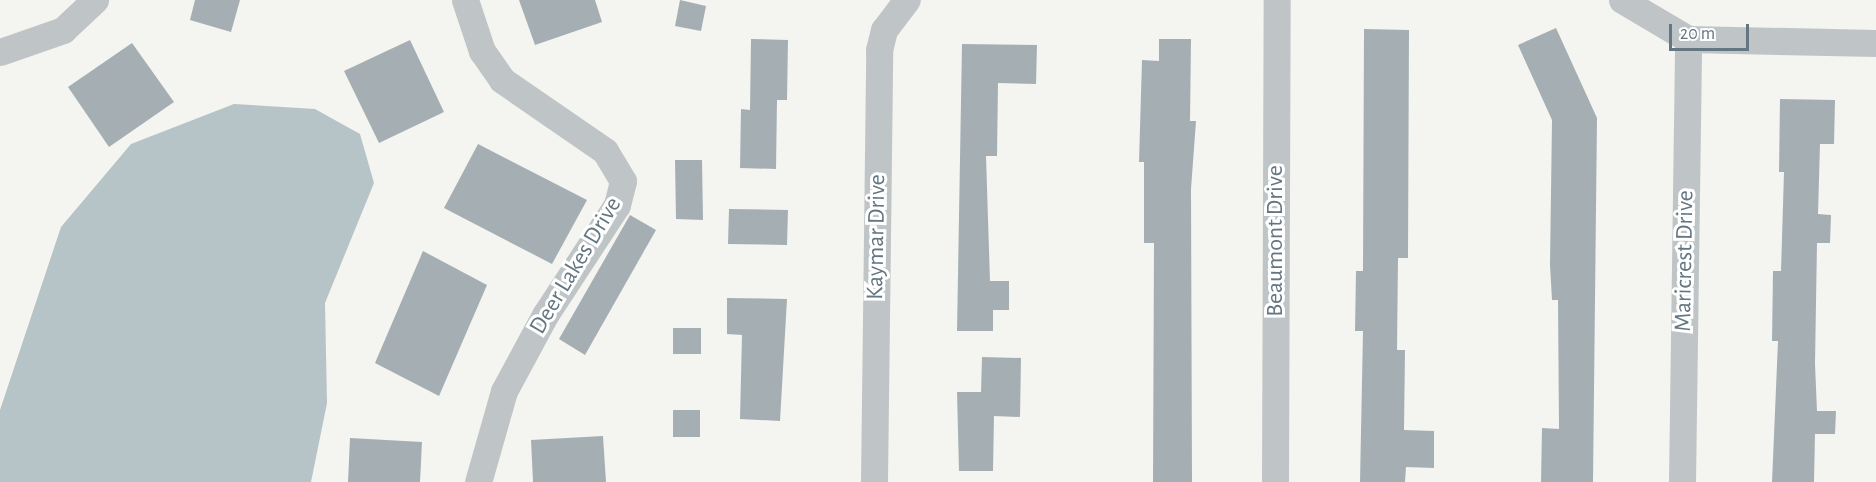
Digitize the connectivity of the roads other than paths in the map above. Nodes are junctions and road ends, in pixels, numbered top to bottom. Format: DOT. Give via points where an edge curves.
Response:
graph roads {
  1 [pos="95,0"];
  2 [pos="465,0"];
  3 [pos="907,0"];
  4 [pos="1277,0"];
  5 [pos="1622,0"];
  6 [pos="1688,39"];
  7 [pos="1876,43"];
  8 [pos="0,52"];
  9 [pos="478,482"];
  10 [pos="874,482"];
  11 [pos="1275,482"];
  12 [pos="1682,482"];
  1 -- 8 [label="street" via="63,30"];
  2 -- 9 [label="street, Deer Lakes Drive" via="482,51 502,80 605,151 623,181 617,205 545,315 504,391"];
  3 -- 10 [label="street, Kaymar Drive" via="884,30 879,50"];
  4 -- 11 [label="street, Beaumont Drive"];
  5 -- 6 [label="street"];
  6 -- 7 [label="street"];
  6 -- 12 [label="street, Maricrest Drive"];
}
